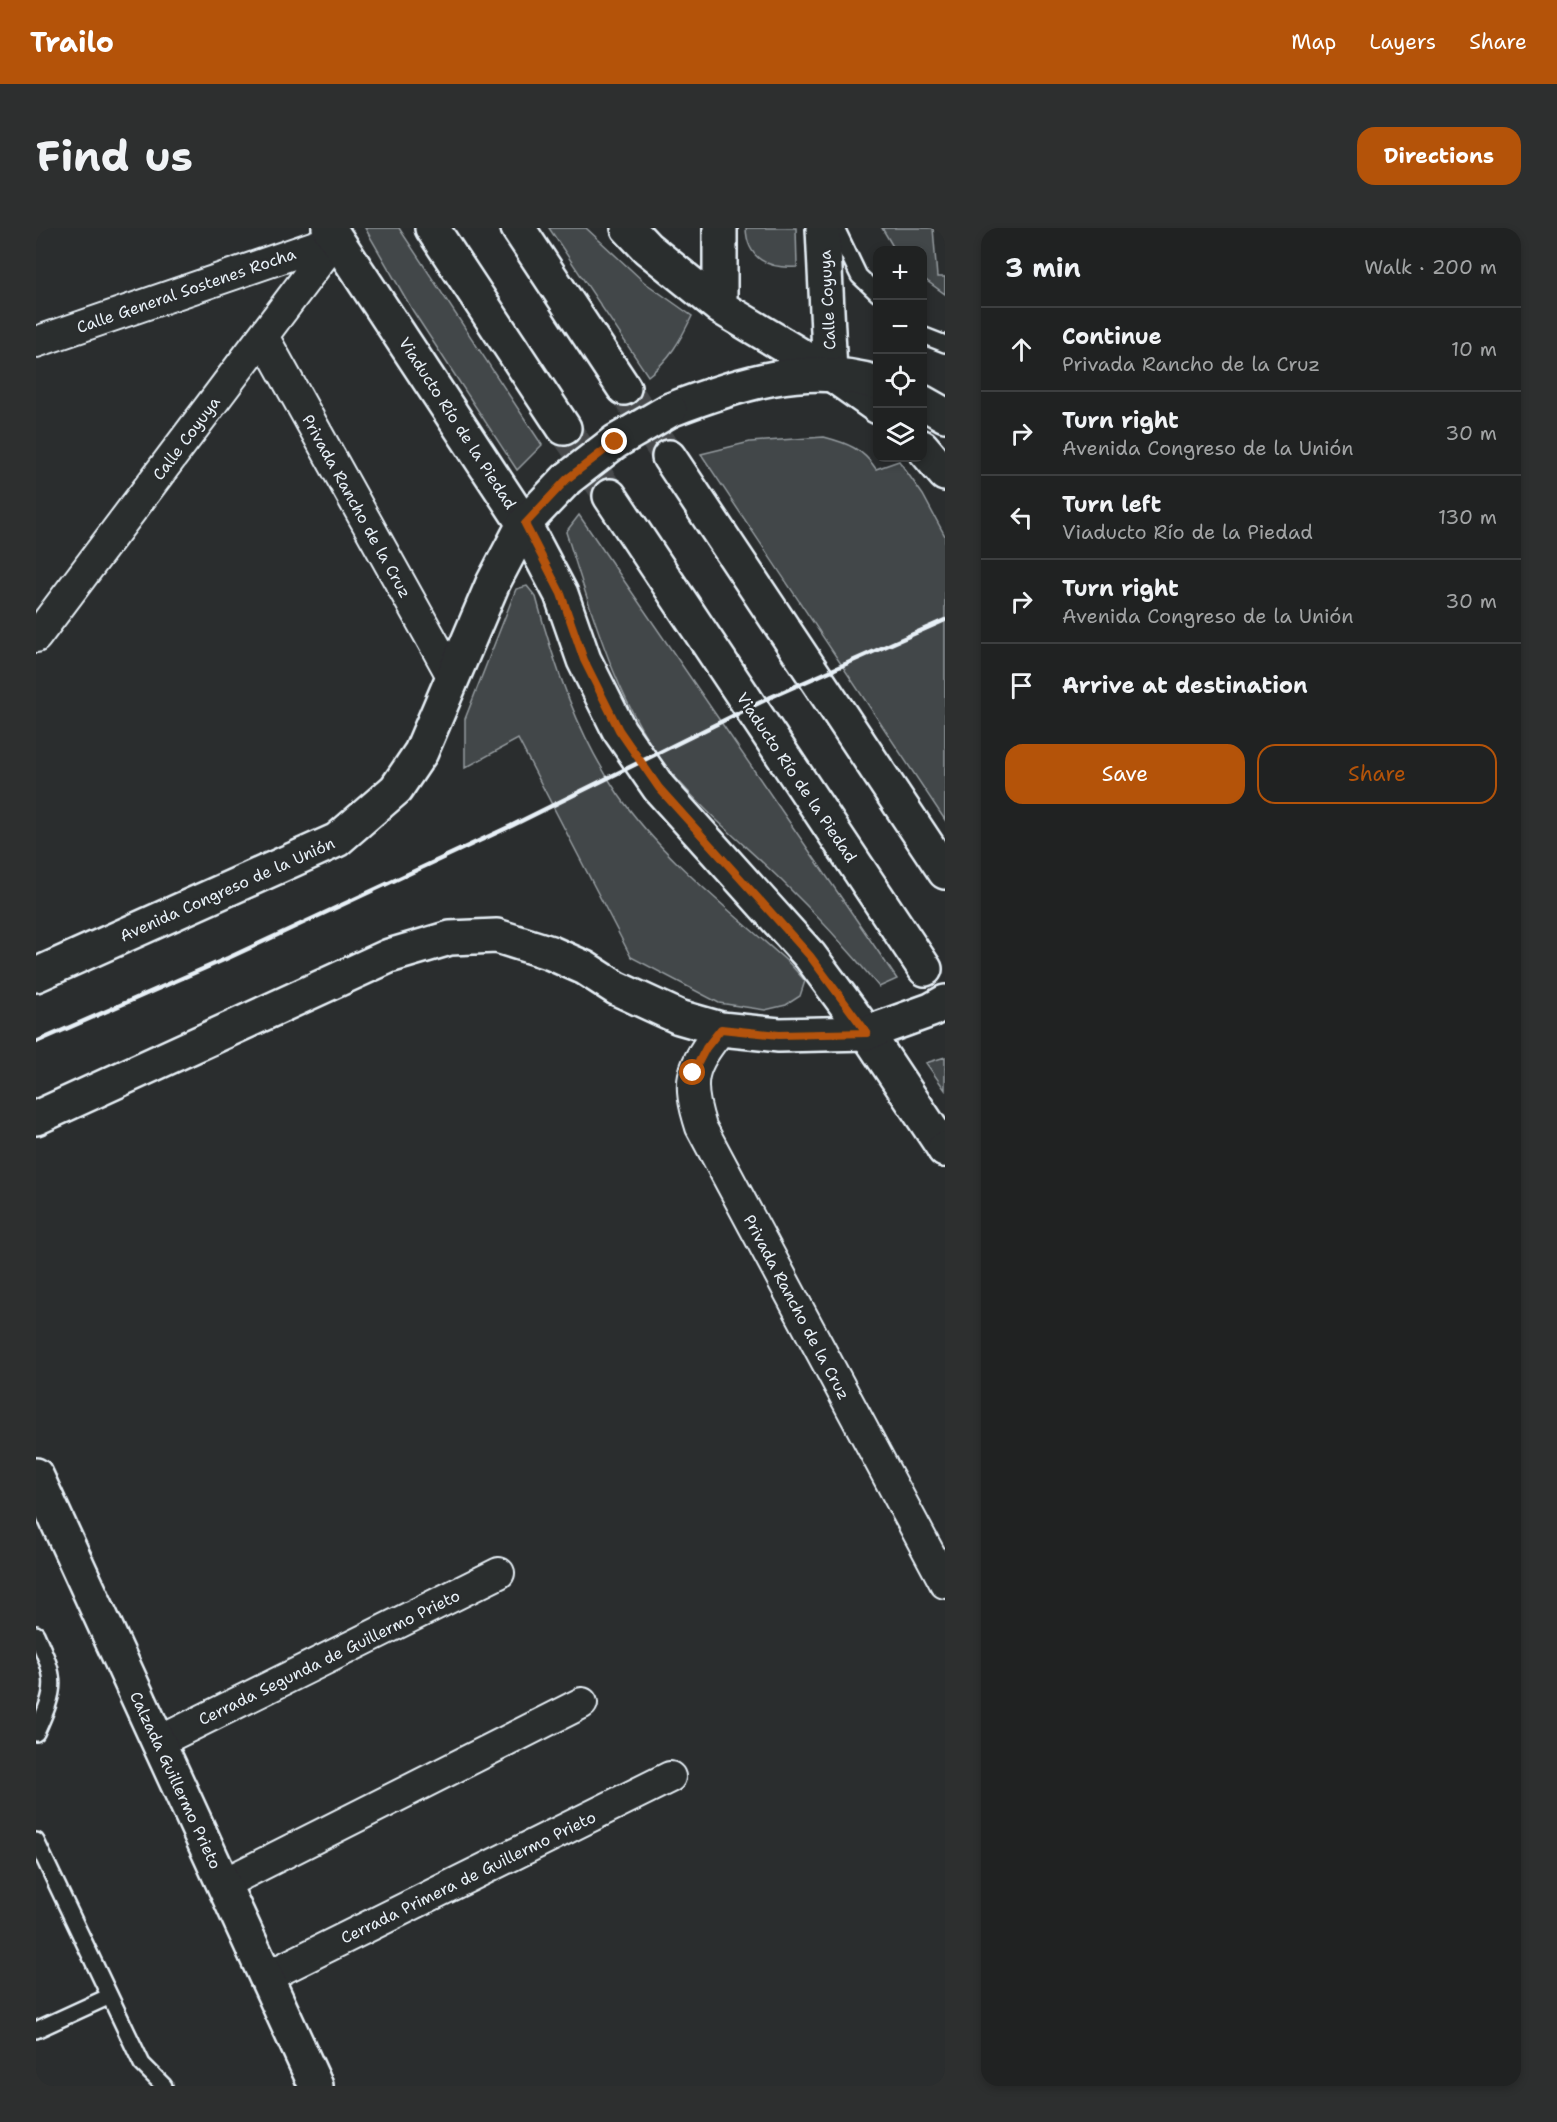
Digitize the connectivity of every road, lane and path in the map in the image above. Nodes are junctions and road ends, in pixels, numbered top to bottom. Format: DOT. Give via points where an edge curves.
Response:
graph roads {
  1 [pos="432,228"];
  2 [pos="518,228"];
  3 [pos="628,228"];
  4 [pos="720,228"];
  5 [pos="823,228"];
  6 [pos="836,228"];
  7 [pos="333,234"];
  8 [pos="873,289"];
  9 [pos="720,307"];
  10 [pos="263,336"];
  11 [pos="927,337"];
  12 [pos="36,342"];
  13 [pos="945,344"];
  14 [pos="830,373"];
  15 [pos="873,382"];
  16 [pos="624,388"];
  17 [pos="873,403"];
  18 [pos="927,405"];
  19 [pos="945,415"];
  20 [pos="564,428"];
  21 [pos="927,453"];
  22 [pos="669,457"];
  23 [pos="945,474"];
  24 [pos="610,496"];
  25 [pos="525,524"];
  26 [pos="36,638"];
  27 [pos="452,676"];
  28 [pos="945,872"];
  29 [pos="925,969"];
  30 [pos="36,975"];
  31 [pos="938,1006"];
  32 [pos="721,1029"];
  33 [pos="867,1033"];
  34 [pos="36,1118"];
  35 [pos="945,1150"];
  36 [pos="36,1475"];
  37 [pos="499,1573"];
  38 [pos="945,1583"];
  39 [pos="36,1634"];
  40 [pos="582,1703"];
  41 [pos="36,1733"];
  42 [pos="158,1742"];
  43 [pos="670,1777"];
  44 [pos="36,1841"];
  45 [pos="223,1884"];
  46 [pos="266,1977"];
  47 [pos="108,1997"];
  48 [pos="36,2030"];
  49 [pos="164,2086"];
  50 [pos="316,2086"];
  1 -- 20 [label="main road"];
  2 -- 16 [label="main road"];
  3 -- 9 [label="main road"];
  4 -- 9 [label="main road"];
  5 -- 14 [label="main road, Calle Coyuya"];
  6 -- 8 [label="lane" via="859,276"];
  7 -- 10 [label="street, Calle Coyuya"];
  7 -- 12 [label="street, Calle General Sostenes Rocha"];
  7 -- 25 [label="main road, Viaducto Río de la Piedad"];
  9 -- 14 [label="main road"];
  10 -- 26 [label="street, Calle Coyuya"];
  10 -- 27 [label="street, Privada Rancho de la Cruz"];
  11 -- 13 [label="lane"];
  14 -- 15 [label="main road, Avenida Congreso de la Unión"];
  14 -- 17 [label="main road"];
  14 -- 25 [label="main road, Avenida Congreso de la Unión, bridge" via="743,384 670,410 615,442 567,479"];
  18 -- 19 [label="main road"];
  21 -- 23 [label="main road"];
  22 -- 28 [label="main road"];
  24 -- 29 [label="main road, Viaducto Río de la Piedad"];
  25 -- 27 [label="main road, Avenida Congreso de la Unión" via="493,583"];
  25 -- 33 [label="main road, Viaducto Río de la Piedad" via="561,594 584,660 619,730 659,788 810,956"];
  27 -- 30 [label="main road, Avenida Congreso de la Unión" via="421,752 396,789 337,840"];
  31 -- 33 [label="main road"];
  32 -- 33 [label="main road" via="779,1035"];
  32 -- 34 [label="main road" via="679,1017 551,953 497,936 450,938 389,956"];
  32 -- 38 [label="street, Privada Rancho de la Cruz" via="693,1073 692,1101 701,1128"];
  33 -- 35 [label="main road, Viaducto Río de la Piedad"];
  36 -- 42 [label="main road, Calzada Guillermo Prieto"];
  37 -- 42 [label="street, Cerrada Segunda de Guillermo Prieto"];
  39 -- 41 [label="lane" via="50,1665 53,1695"];
  40 -- 45 [label="street"];
  42 -- 45 [label="main road, Calzada Guillermo Prieto"];
  43 -- 46 [label="street, Cerrada Primera de Guillermo Prieto"];
  44 -- 47 [label="lane"];
  45 -- 46 [label="main road, Calzada Guillermo Prieto"];
  46 -- 50 [label="main road, Calzada Guillermo Prieto"];
  47 -- 48 [label="lane"];
  47 -- 49 [label="lane" via="142,2064"];
}
